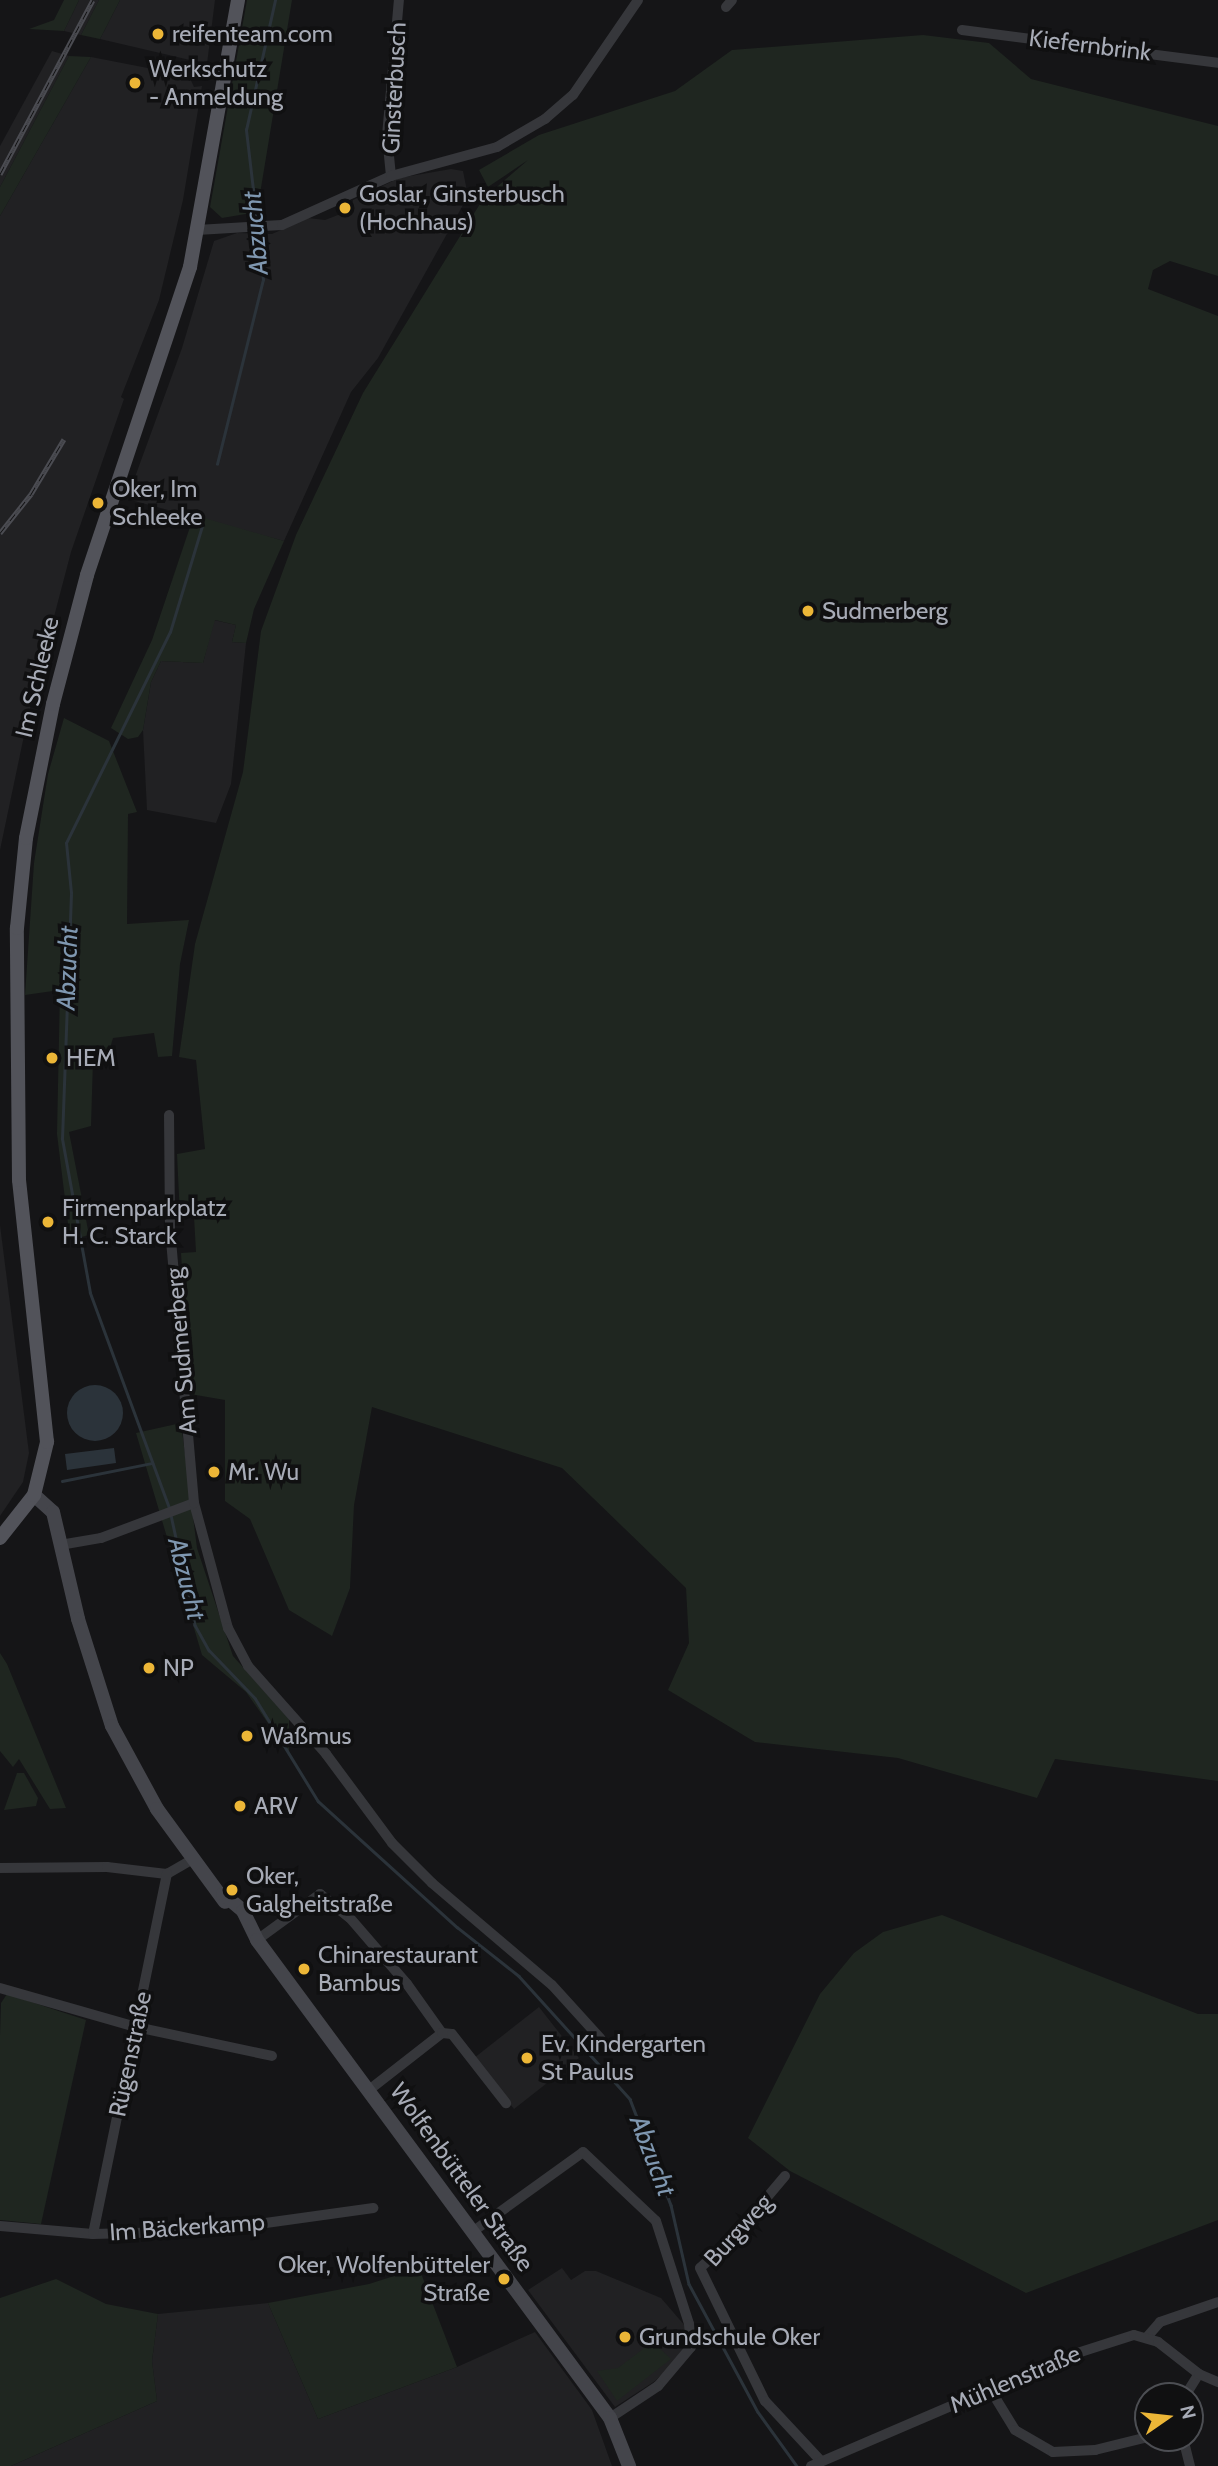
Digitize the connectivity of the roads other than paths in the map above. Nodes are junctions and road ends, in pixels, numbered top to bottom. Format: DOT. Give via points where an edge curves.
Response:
graph roads {
  1 [pos="238,0"];
  2 [pos="399,0"];
  3 [pos="633,2"];
  4 [pos="962,30"];
  5 [pos="1218,63"];
  6 [pos="391,176"];
  7 [pos="197,230"];
  8 [pos="169,1115"];
  9 [pos="34,1495"];
  10 [pos="194,1503"];
  11 [pos="0,1538"];
  12 [pos="60,1545"];
  13 [pos="195,1858"];
  14 [pos="0,1868"];
  15 [pos="167,1874"];
  16 [pos="257,1940"];
  17 [pos="0,1988"];
  18 [pos="136,2027"];
  19 [pos="442,2033"];
  20 [pos="600,2038"];
  21 [pos="272,2056"];
  22 [pos="369,2090"];
  23 [pos="506,2103"];
  24 [pos="785,2176"];
  25 [pos="373,2207"];
  26 [pos="0,2226"];
  27 [pos="475,2230"];
  28 [pos="93,2234"];
  29 [pos="1218,2302"];
  30 [pos="1147,2337"];
  31 [pos="1199,2375"];
  32 [pos="1194,2382"];
  33 [pos="1218,2382"];
  34 [pos="990,2389"];
  35 [pos="610,2418"];
  36 [pos="1134,2440"];
  37 [pos="816,2464"];
  38 [pos="629,2466"];
  1 -- 7 [label="main road, Im Schleeke"];
  2 -- 6 [label="street, Ginsterbusch" via="387,136"];
  3 -- 6 [label="street" via="573,95 545,119 497,146"];
  4 -- 5 [label="street, Kiefernbrink"];
  6 -- 7 [label="street" via="270,228"];
  7 -- 9 [label="main road, Im Schleeke" via="180,302 76,614 26,838 17,928 19,1180 47,1441"];
  8 -- 10 [label="street, Am Sudmerberg" via="170,1227"];
  9 -- 11 [label="main road, Im Schleeke"];
  9 -- 12 [label="main road, Wolfenbütteler Straße" via="52,1512"];
  10 -- 12 [label="street" via="101,1538"];
  10 -- 20 [label="street, Am Sudmerberg" via="228,1628 248,1666 326,1754 392,1843 552,1985"];
  12 -- 13 [label="main road, Wolfenbütteler Straße" via="112,1726 157,1809"];
  13 -- 15 [label="street"];
  13 -- 16 [label="main road, Wolfenbütteler Straße"];
  14 -- 15 [label="street" via="107,1867"];
  15 -- 18 [label="street, Rügenstraße"];
  16 -- 19 [label="street" via="320,1894 350,1918"];
  16 -- 22 [label="main road, Wolfenbütteler Straße"];
  17 -- 18 [label="street"];
  18 -- 21 [label="street"];
  18 -- 28 [label="street, Rügenstraße"];
  19 -- 22 [label="street"];
  19 -- 23 [label="street" via="452,2035"];
  22 -- 27 [label="main road, Wolfenbütteler Straße"];
  24 -- 37 [label="street, Burgweg" via="730,2241 700,2268 765,2401"];
  25 -- 28 [label="street, Im Bäckerkamp" via="208,2231"];
  26 -- 28 [label="street, Im Bäckerkamp"];
  27 -- 35 [label="main road, Wolfenbütteler Straße"];
  27 -- 35 [label="street" via="583,2152 656,2221 689,2324 691,2347 657,2386"];
  29 -- 30 [label="street, Mühlenstraße" via="1160,2322"];
  30 -- 31 [label="street"];
  30 -- 34 [label="street, Mühlenstraße" via="1103,2342"];
  31 -- 32 [label="street"];
  31 -- 33 [label="street"];
  34 -- 36 [label="street" via="1015,2430 1054,2452 1095,2450"];
  34 -- 37 [label="street, Mühlenstraße"];
  35 -- 38 [label="main road, Wolfenbütteler Straße"];
}
